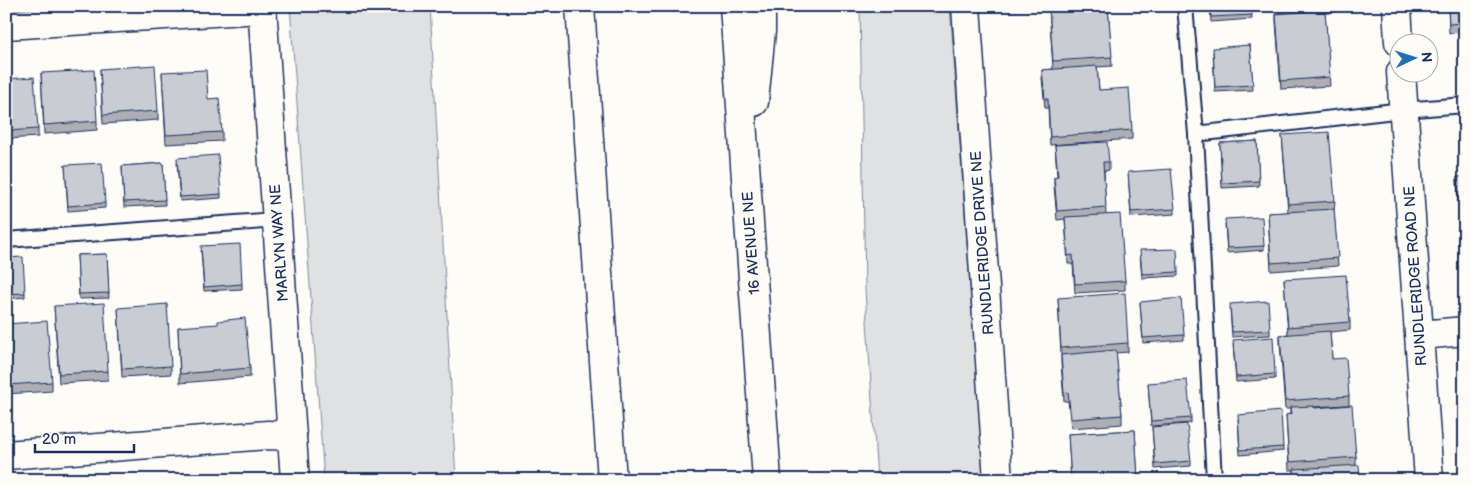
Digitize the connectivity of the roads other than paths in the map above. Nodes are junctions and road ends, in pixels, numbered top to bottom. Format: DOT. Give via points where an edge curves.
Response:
graph roads {
  1 [pos="734,6"];
  2 [pos="761,6"];
  3 [pos="966,6"];
  4 [pos="1185,6"];
  5 [pos="1397,6"];
  6 [pos="580,7"];
  7 [pos="263,8"];
  8 [pos="6,25"];
  9 [pos="1398,32"];
  10 [pos="1402,82"];
  11 [pos="1465,105"];
  12 [pos="1403,110"];
  13 [pos="1196,134"];
  14 [pos="746,183"];
  15 [pos="277,220"];
  16 [pos="6,240"];
  17 [pos="1465,331"];
  18 [pos="1420,335"];
  19 [pos="292,436"];
  20 [pos="6,455"];
  21 [pos="295,480"];
  22 [pos="612,480"];
  23 [pos="768,480"];
  24 [pos="998,480"];
  25 [pos="1214,480"];
  26 [pos="1429,480"];
  1 -- 14 [label="main road, 16 AVENUE NE"];
  2 -- 14 [label="main road"];
  3 -- 24 [label="main road, RUNDLERIDGE DRIVE NE"];
  4 -- 13 [label="lane"];
  5 -- 9 [label="main road"];
  6 -- 22 [label="main road"];
  7 -- 8 [label="main road"];
  7 -- 15 [label="main road, MARLYN WAY NE"];
  10 -- 12 [label="main road, RUNDLERIDGE ROAD NE"];
  11 -- 12 [label="lane"];
  12 -- 13 [label="lane"];
  12 -- 18 [label="main road, RUNDLERIDGE ROAD NE"];
  13 -- 25 [label="lane"];
  14 -- 23 [label="main road, 16 AVENUE NE"];
  15 -- 16 [label="lane"];
  15 -- 19 [label="main road, MARLYN WAY NE"];
  17 -- 18 [label="main road"];
  18 -- 26 [label="main road, RUNDLERIDGE ROAD NE"];
  19 -- 20 [label="main road" via="268,435"];
  19 -- 21 [label="main road, MARLYN WAY NE"];
}
